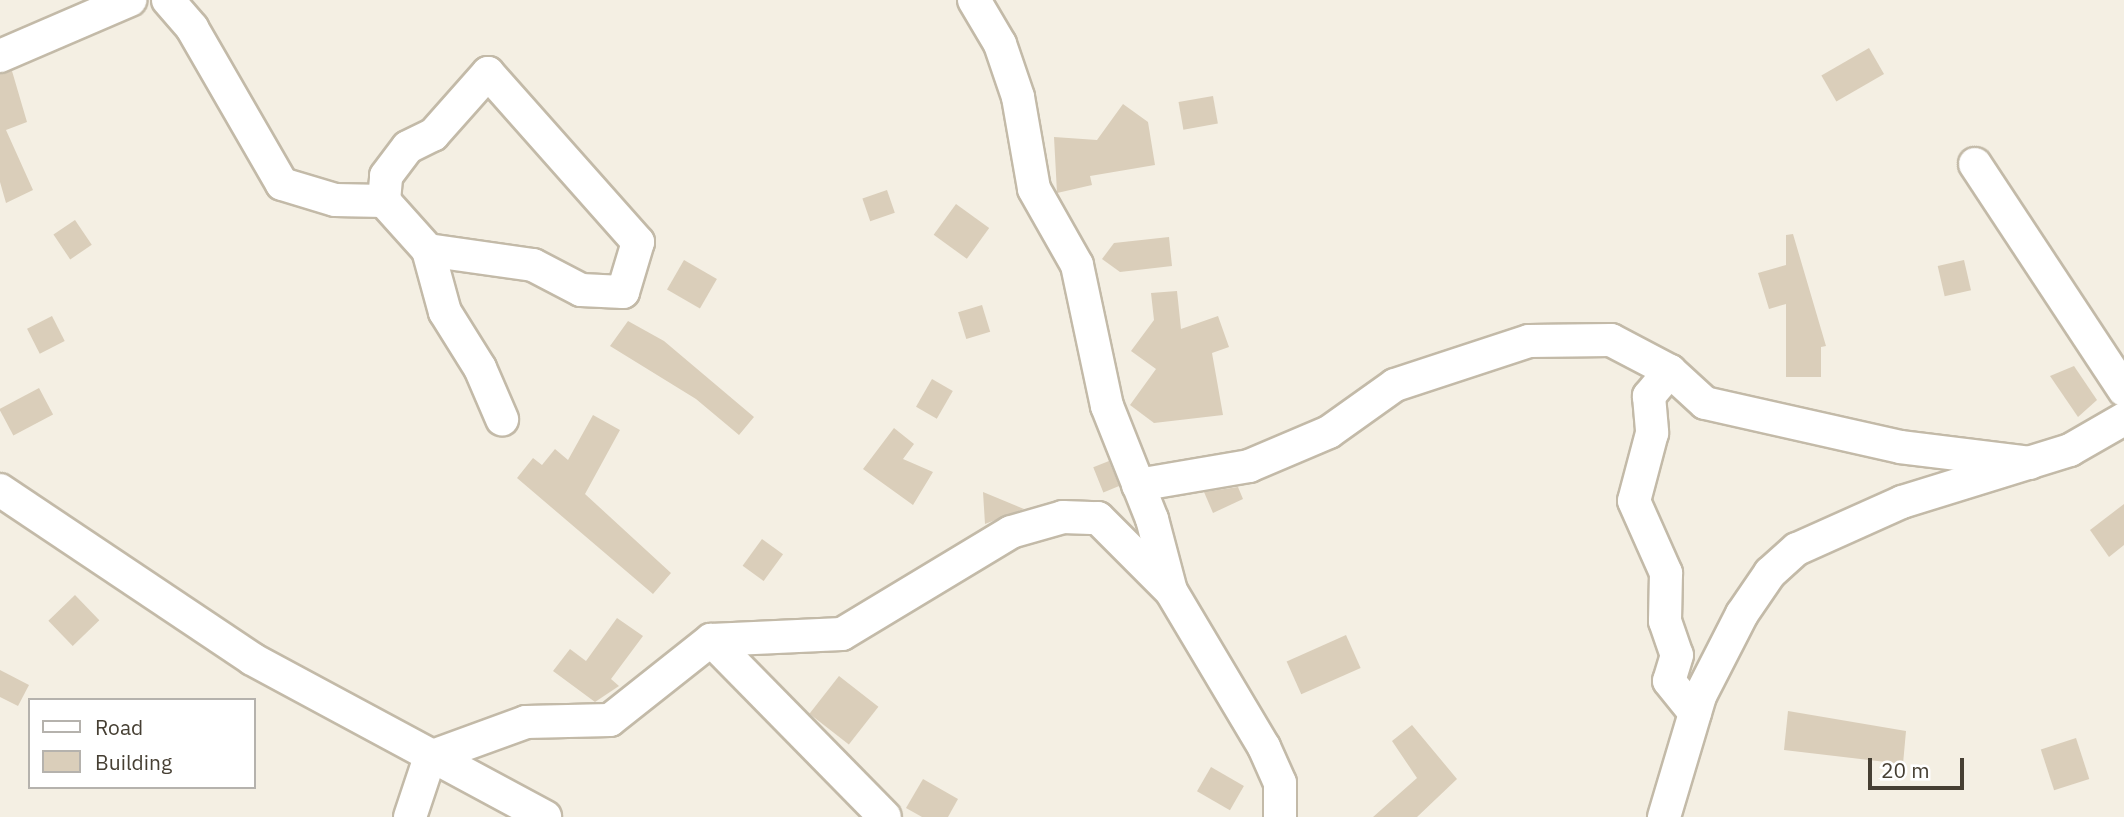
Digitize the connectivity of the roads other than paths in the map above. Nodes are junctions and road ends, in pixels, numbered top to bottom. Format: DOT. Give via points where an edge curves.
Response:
graph roads {
  1 [pos="130,0"];
  2 [pos="168,0"];
  3 [pos="974,0"];
  4 [pos="0,56"];
  5 [pos="1975,164"];
  6 [pos="384,201"];
  7 [pos="429,250"];
  8 [pos="1670,371"];
  9 [pos="2124,390"];
  10 [pos="502,419"];
  11 [pos="2124,419"];
  12 [pos="2030,463"];
  13 [pos="1138,485"];
  14 [pos="0,490"];
  15 [pos="1171,590"];
  16 [pos="711,640"];
  17 [pos="1695,713"];
  18 [pos="430,757"];
  19 [pos="410,817"];
  20 [pos="545,817"];
  21 [pos="885,817"];
  22 [pos="1280,817"];
  23 [pos="1664,817"];
  1 -- 4 [label="street"];
  2 -- 6 [label="street" via="192,28 282,184 335,200"];
  3 -- 13 [label="street" via="1000,44 1018,97 1034,189 1077,265 1107,406"];
  5 -- 9 [label="street"];
  6 -- 7 [label="street"];
  6 -- 7 [label="street" via="386,176 408,147 433,135 488,73 638,242 623,292 581,290 533,265"];
  7 -- 10 [label="street" via="445,312"];
  8 -- 12 [label="street" via="1705,402 1900,447"];
  8 -- 13 [label="street" via="1611,340 1529,341 1395,385 1329,432 1249,466"];
  8 -- 17 [label="street" via="1649,396 1653,433 1634,501 1666,573 1665,621 1677,655 1669,681"];
  11 -- 12 [label="street" via="2070,450"];
  12 -- 17 [label="street" via="1902,502 1797,550 1770,573 1742,614"];
  13 -- 15 [label="street"];
  14 -- 18 [label="street" via="252,659"];
  15 -- 16 [label="street" via="1098,519 1063,517 1011,532 842,634"];
  15 -- 22 [label="street" via="1264,747 1280,783"];
  16 -- 18 [label="street" via="610,720 526,722"];
  16 -- 21 [label="street"];
  17 -- 23 [label="street"];
  18 -- 19 [label="street"];
  18 -- 20 [label="street"];
}
